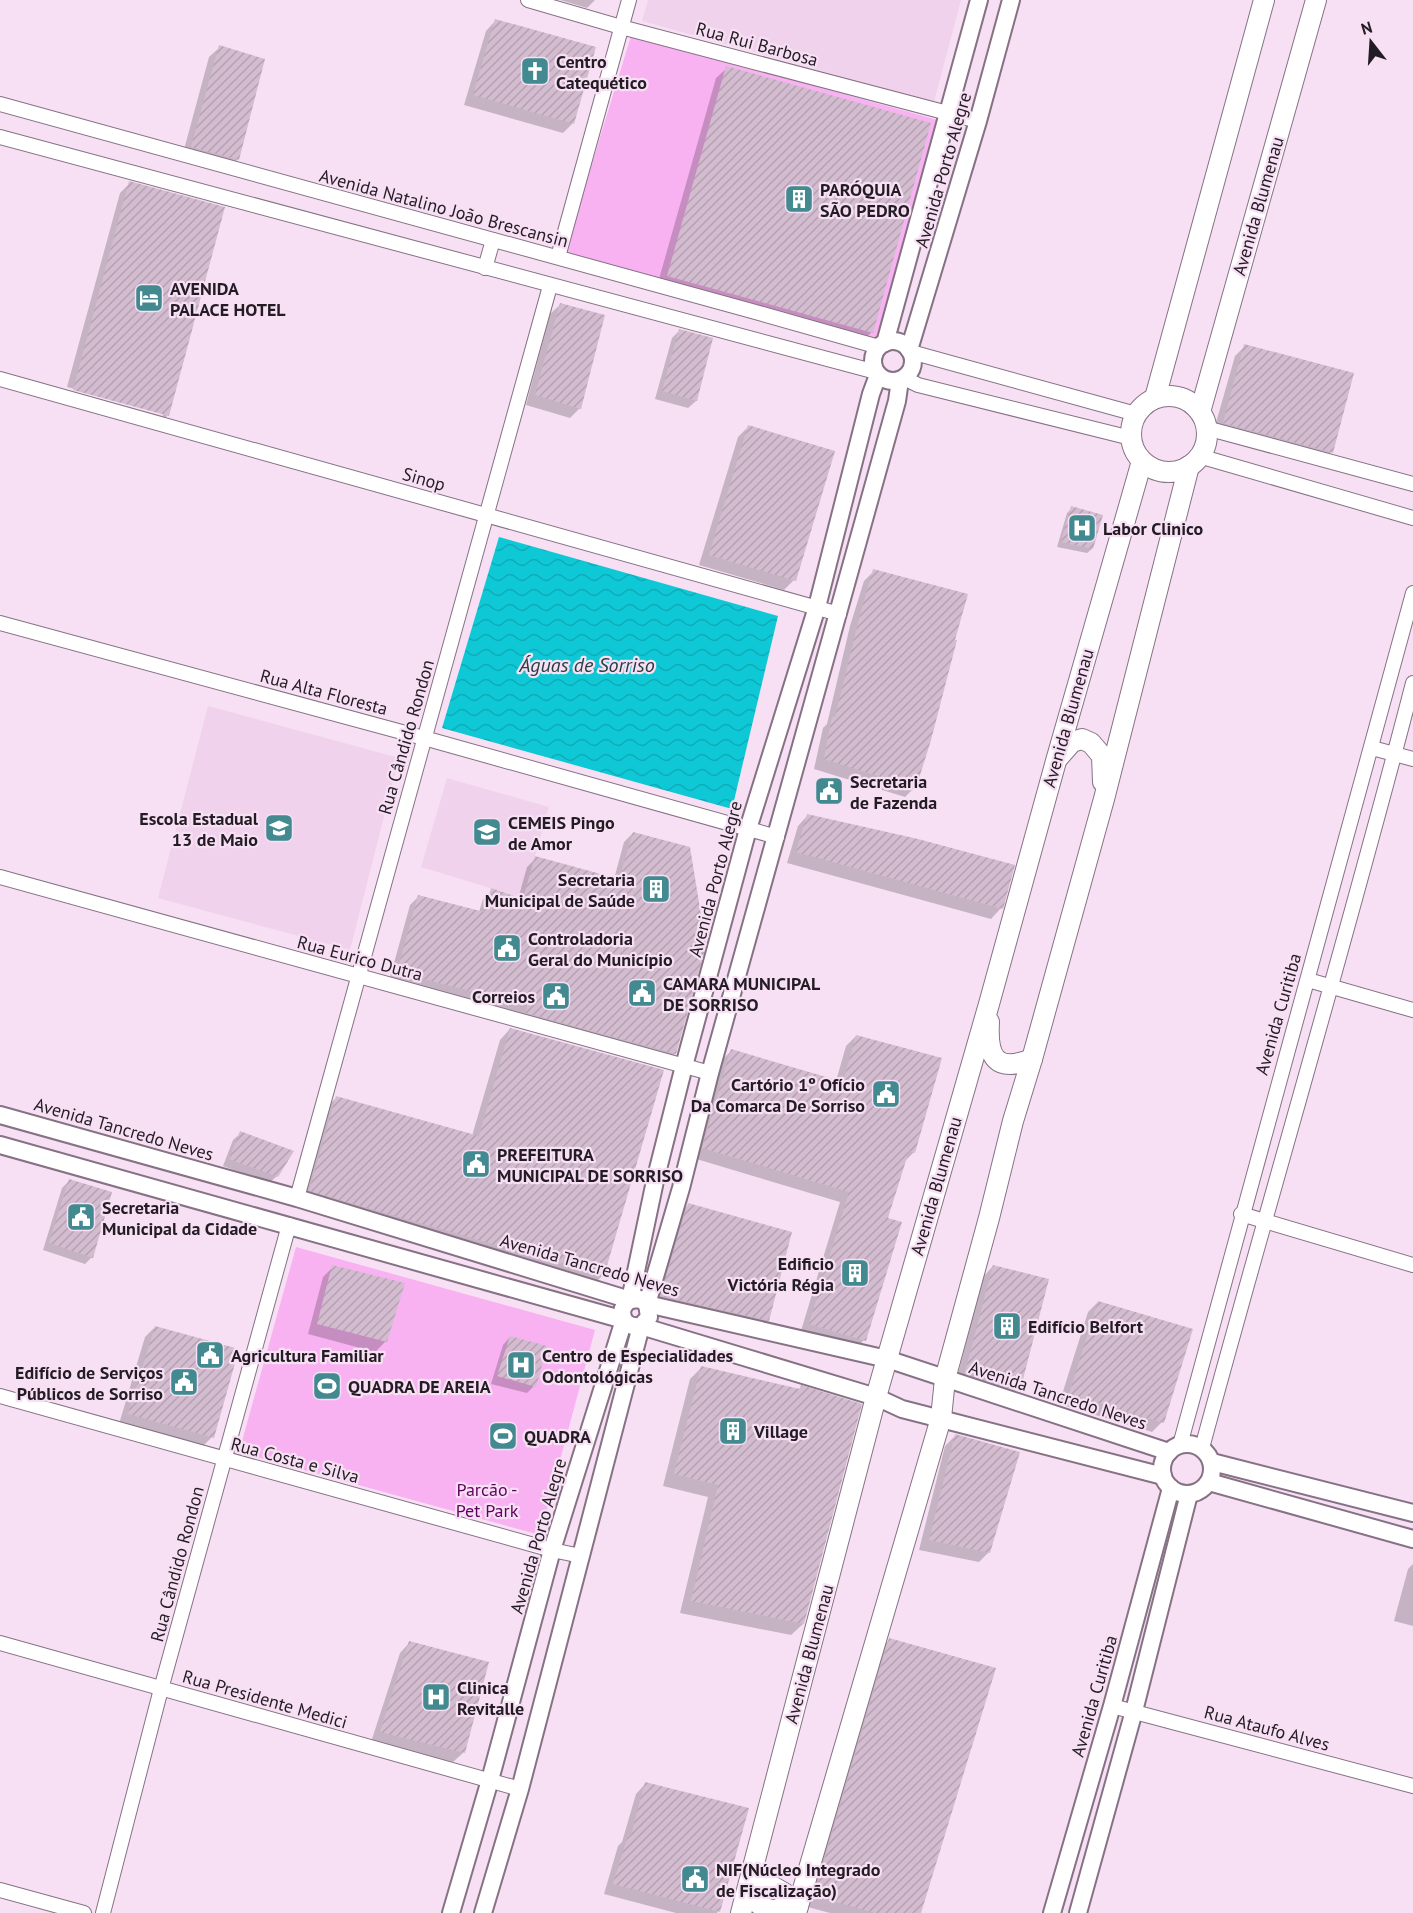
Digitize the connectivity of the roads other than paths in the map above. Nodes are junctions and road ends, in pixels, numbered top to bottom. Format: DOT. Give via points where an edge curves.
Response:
graph roads {
  1 [pos="528,0"];
  2 [pos="629,0"];
  3 [pos="979,0"];
  4 [pos="1011,0"];
  5 [pos="1264,0"];
  6 [pos="1316,0"];
  7 [pos="621,27"];
  8 [pos="0,104"];
  9 [pos="948,113"];
  10 [pos="978,120"];
  11 [pos="0,137"];
  12 [pos="493,240"];
  13 [pos="558,257"];
  14 [pos="485,268"];
  15 [pos="550,286"];
  16 [pos="882,345"];
  17 [pos="910,351"];
  18 [pos="877,373"];
  19 [pos="0,379"];
  20 [pos="902,379"];
  21 [pos="1155,398"];
  22 [pos="1136,414"];
  23 [pos="1203,420"];
  24 [pos="1131,438"];
  25 [pos="1142,461"];
  26 [pos="1194,461"];
  27 [pos="1413,484"];
  28 [pos="486,516"];
  29 [pos="1413,518"];
  30 [pos="1413,593"];
  31 [pos="817,607"];
  32 [pos="839,614"];
  33 [pos="0,622"];
  34 [pos="1413,683"];
  35 [pos="424,738"];
  36 [pos="1372,748"];
  37 [pos="1395,754"];
  38 [pos="1413,759"];
  39 [pos="1056,761"];
  40 [pos="1104,799"];
  41 [pos="748,829"];
  42 [pos="777,837"];
  43 [pos="0,877"];
  44 [pos="358,976"];
  45 [pos="1308,980"];
  46 [pos="1331,987"];
  47 [pos="989,1004"];
  48 [pos="1413,1010"];
  49 [pos="1032,1059"];
  50 [pos="684,1066"];
  51 [pos="710,1073"];
  52 [pos="0,1115"];
  53 [pos="0,1144"];
  54 [pos="655,1181"];
  55 [pos="681,1188"];
  56 [pos="297,1198"];
  57 [pos="1241,1214"];
  58 [pos="1264,1221"];
  59 [pos="289,1225"];
  60 [pos="1413,1265"];
  61 [pos="638,1302"];
  62 [pos="624,1320"];
  63 [pos="641,1326"];
  64 [pos="887,1359"];
  65 [pos="945,1379"];
  66 [pos="0,1396"];
  67 [pos="876,1397"];
  68 [pos="941,1418"];
  69 [pos="1174,1448"];
  70 [pos="1202,1448"];
  71 [pos="224,1459"];
  72 [pos="1212,1462"];
  73 [pos="1167,1482"];
  74 [pos="1209,1482"];
  75 [pos="1189,1494"];
  76 [pos="1413,1513"];
  77 [pos="1413,1539"];
  78 [pos="552,1550"];
  79 [pos="581,1556"];
  80 [pos="0,1643"];
  81 [pos="161,1689"];
  82 [pos="1112,1706"];
  83 [pos="1134,1711"];
  84 [pos="490,1780"];
  85 [pos="1413,1786"];
  86 [pos="520,1789"];
  87 [pos="0,1890"];
  88 [pos="747,1892"];
  89 [pos="797,1909"];
  90 [pos="84,1913"];
  91 [pos="103,1913"];
  92 [pos="451,1913"];
  93 [pos="483,1913"];
  94 [pos="741,1913"];
  95 [pos="1052,1913"];
  96 [pos="1078,1913"];
  1 -- 7 [label="street, Rua Rui Barbosa"];
  2 -- 7 [label="street"];
  3 -- 9 [label="street, Avenida Porto Alegre"];
  4 -- 10 [label="street, Avenida Porto Alegre"];
  5 -- 21 [label="main road"];
  6 -- 23 [label="main road, Avenida Blumenau"];
  7 -- 9 [label="street, Rua Rui Barbosa"];
  7 -- 13 [label="street"];
  8 -- 12 [label="street, Avenida Natalino João Brescansin"];
  9 -- 10 [label="street, Rua Rui Barbosa"];
  9 -- 16 [label="street, Avenida Porto Alegre"];
  10 -- 17 [label="street, Avenida Porto Alegre"];
  11 -- 14 [label="street"];
  12 -- 13 [label="street, Avenida Natalino João Brescansin"];
  12 -- 14 [label="street"];
  13 -- 16 [label="street, Avenida Natalino João Brescansin"];
  14 -- 15 [label="street"];
  15 -- 18 [label="street"];
  15 -- 28 [label="street, Rua Cândido Rondon"];
  16 -- 17 [label="street" via="896,342"];
  16 -- 18 [label="street" via="873,362"];
  17 -- 20 [label="street" via="913,363"];
  17 -- 22 [label="street"];
  18 -- 20 [label="street" via="888,381"];
  18 -- 31 [label="street, Avenida Porto Alegre"];
  19 -- 28 [label="street, Sinop"];
  20 -- 24 [label="street"];
  20 -- 32 [label="street, Avenida Porto Alegre"];
  21 -- 22 [label="main road"];
  21 -- 23 [label="main road" via="1181,398 1191,403"];
  22 -- 24 [label="main road"];
  23 -- 26 [label="main road" via="1204,447"];
  23 -- 27 [label="street"];
  24 -- 25 [label="main road"];
  25 -- 26 [label="main road" via="1164,471 1177,471"];
  25 -- 39 [label="main road, Avenida Blumenau"];
  26 -- 29 [label="street"];
  26 -- 40 [label="main road"];
  28 -- 31 [label="street, Sinop"];
  28 -- 35 [label="street, Rua Cândido Rondon"];
  30 -- 36 [label="street, Avenida Curitiba"];
  31 -- 32 [label="street, Sinop"];
  31 -- 41 [label="street, Avenida Porto Alegre"];
  32 -- 42 [label="street, Avenida Porto Alegre"];
  33 -- 35 [label="street, Rua Alta Floresta"];
  34 -- 37 [label="street"];
  35 -- 41 [label="street, Rua Alta Floresta"];
  35 -- 44 [label="street, Rua Cândido Rondon"];
  36 -- 37 [label="street"];
  36 -- 45 [label="street, Avenida Curitiba"];
  37 -- 38 [label="street"];
  37 -- 46 [label="street"];
  39 -- 40 [label="main road" via="1072,742 1091,743 1102,756"];
  39 -- 47 [label="main road, Avenida Blumenau"];
  40 -- 49 [label="main road"];
  41 -- 42 [label="street, Rua Alta Floresta"];
  41 -- 50 [label="street, Avenida Porto Alegre"];
  42 -- 51 [label="street, Avenida Porto Alegre"];
  43 -- 44 [label="street, Rua Eurico Dutra"];
  44 -- 50 [label="street, Rua Eurico Dutra"];
  44 -- 56 [label="street, Rua Cândido Rondon"];
  45 -- 46 [label="street"];
  45 -- 57 [label="street, Avenida Curitiba"];
  46 -- 48 [label="street"];
  46 -- 58 [label="street"];
  47 -- 49 [label="main road" via="988,1036 993,1056 1012,1066"];
  47 -- 64 [label="main road, Avenida Blumenau"];
  49 -- 65 [label="main road"];
  50 -- 51 [label="street, Rua Eurico Dutra"];
  50 -- 54 [label="street, Avenida Porto Alegre"];
  51 -- 55 [label="street, Avenida Porto Alegre"];
  52 -- 56 [label="street, Avenida Tancredo Neves"];
  53 -- 59 [label="street"];
  54 -- 55 [label="street"];
  54 -- 61 [label="street, Avenida Porto Alegre"];
  55 -- 61 [label="street, Avenida Porto Alegre"];
  56 -- 61 [label="street, Avenida Tancredo Neves"];
  57 -- 58 [label="street"];
  57 -- 69 [label="street, Avenida Curitiba"];
  58 -- 60 [label="street"];
  58 -- 70 [label="street"];
  59 -- 62 [label="street"];
  59 -- 71 [label="street, Rua Cândido Rondon"];
  61 -- 62 [label="street, Avenida Porto Alegre" via="623,1308"];
  61 -- 63 [label="street, Avenida Porto Alegre" via="649,1307 649,1317"];
  61 -- 64 [label="street, Avenida Tancredo Neves"];
  62 -- 63 [label="street"];
  62 -- 78 [label="street, Avenida Porto Alegre"];
  63 -- 67 [label="street"];
  63 -- 79 [label="street, Avenida Porto Alegre"];
  64 -- 65 [label="street, Avenida Tancredo Neves"];
  64 -- 67 [label="main road, Avenida Blumenau"];
  65 -- 68 [label="main road"];
  65 -- 69 [label="street, Avenida Tancredo Neves"];
  66 -- 71 [label="street, Rua Costa e Silva"];
  67 -- 68 [label="street" via="902,1409"];
  67 -- 88 [label="main road, Avenida Blumenau"];
  68 -- 73 [label="street"];
  68 -- 89 [label="main road"];
  69 -- 70 [label="street" via="1191,1444"];
  69 -- 73 [label="street" via="1164,1459"];
  70 -- 72 [label="street"];
  71 -- 78 [label="street, Rua Costa e Silva"];
  71 -- 81 [label="street, Rua Cândido Rondon"];
  72 -- 74 [label="street"];
  72 -- 76 [label="street"];
  73 -- 75 [label="street" via="1176,1492"];
  73 -- 82 [label="street, Avenida Curitiba"];
  74 -- 75 [label="street"];
  74 -- 77 [label="street"];
  75 -- 83 [label="street"];
  78 -- 79 [label="street, Rua Costa e Silva"];
  78 -- 84 [label="street, Avenida Porto Alegre"];
  79 -- 86 [label="street, Avenida Porto Alegre"];
  80 -- 81 [label="street, Rua Presidente Medici"];
  81 -- 84 [label="street, Rua Presidente Medici"];
  81 -- 91 [label="street, Rua Cândido Rondon"];
  82 -- 83 [label="street, Rua Ataufo Alves"];
  82 -- 95 [label="street, Avenida Curitiba"];
  83 -- 85 [label="street, Rua Ataufo Alves"];
  83 -- 96 [label="street"];
  84 -- 86 [label="street, Rua Presidente Medici"];
  84 -- 92 [label="street, Avenida Porto Alegre"];
  86 -- 93 [label="street, Avenida Porto Alegre"];
  87 -- 90 [label="street"];
  88 -- 89 [label="main road" via="768,1911"];
  88 -- 94 [label="main road, Avenida Blumenau"];
}
